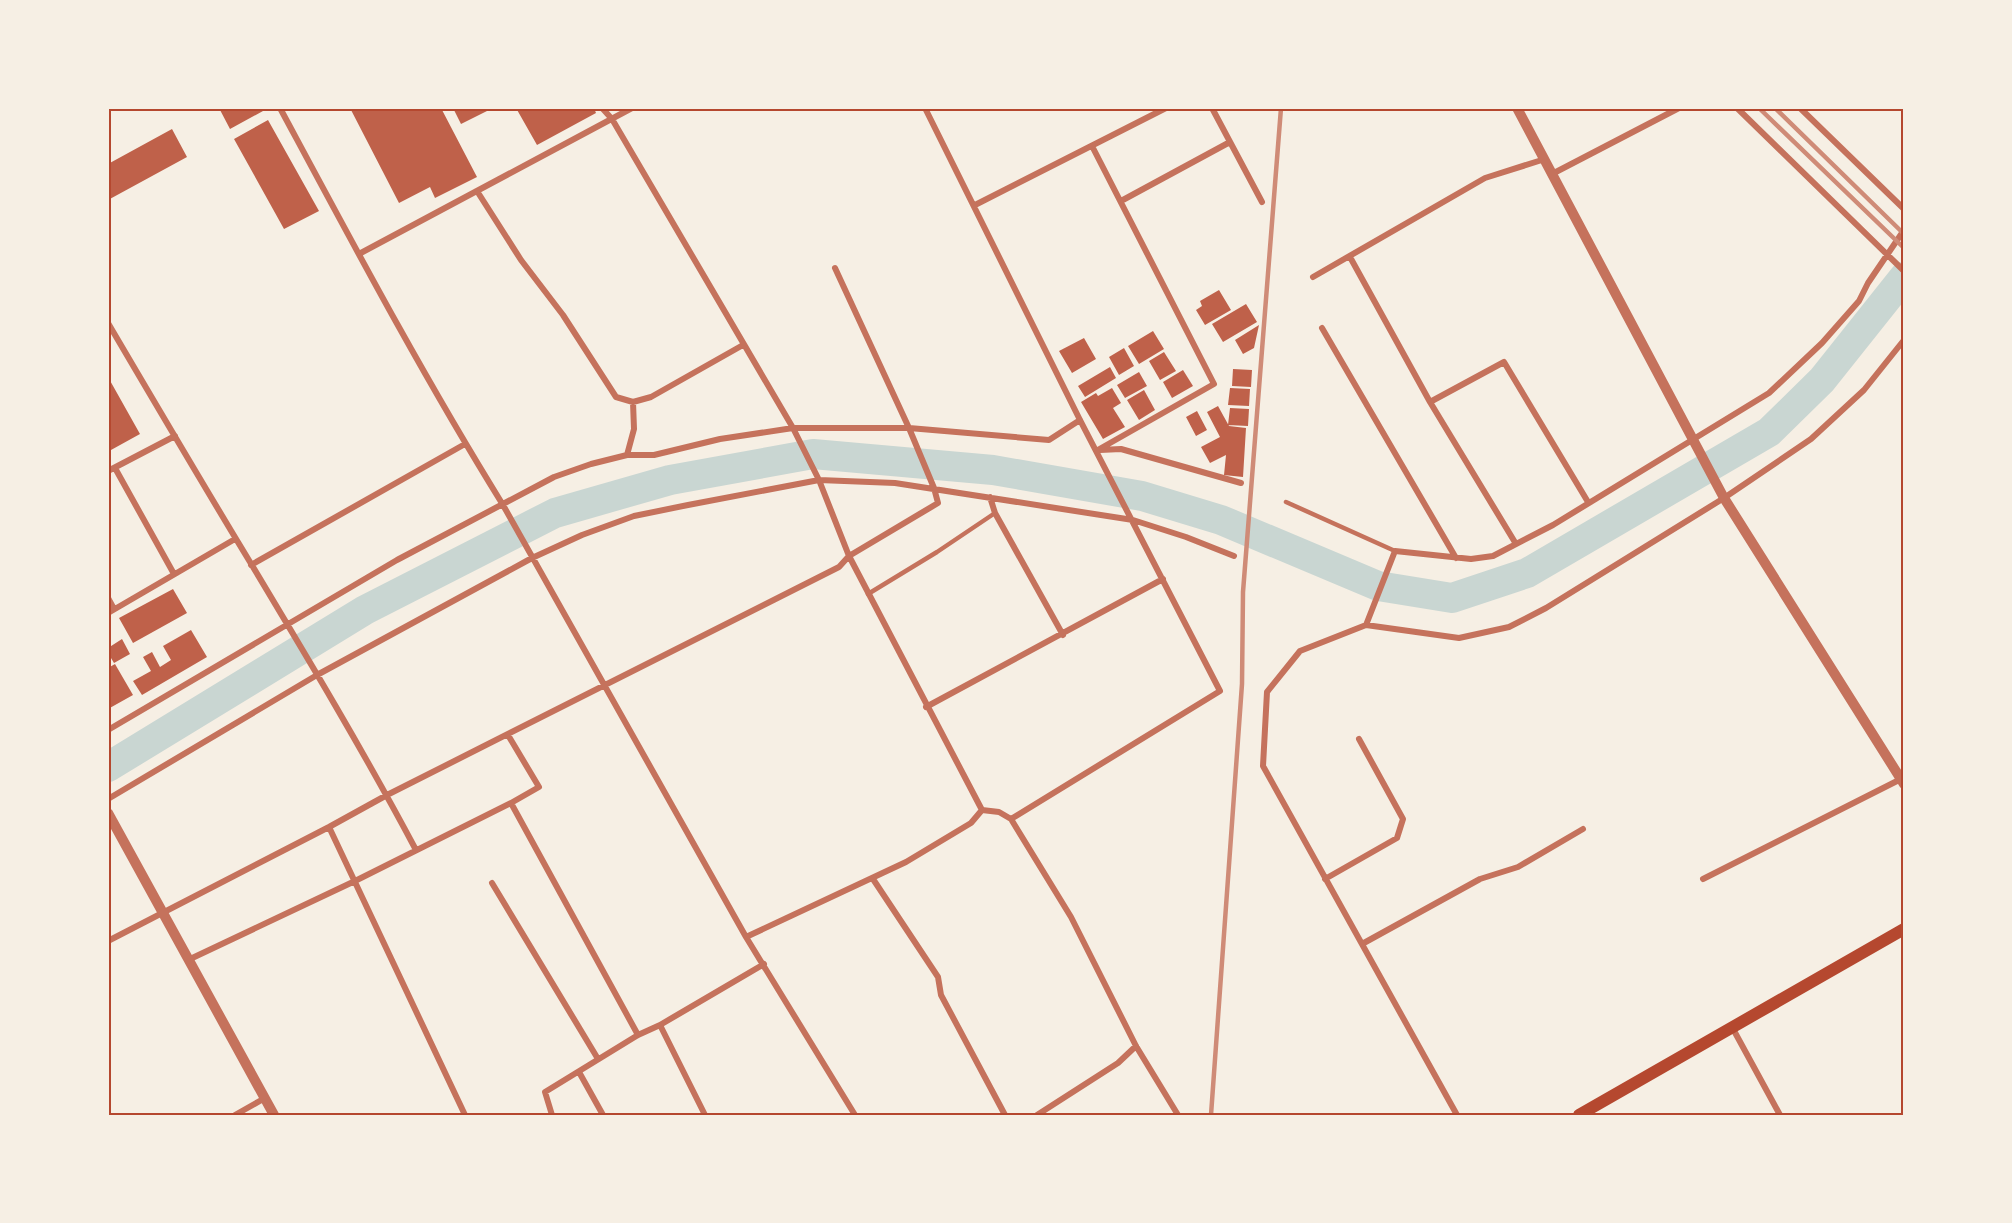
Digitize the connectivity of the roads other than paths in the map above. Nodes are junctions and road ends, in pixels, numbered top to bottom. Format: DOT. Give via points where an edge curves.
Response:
graph roads {
  1 [pos="280,108"];
  2 [pos="602,108"];
  3 [pos="632,108"];
  4 [pos="925,108"];
  5 [pos="1212,108"];
  6 [pos="1517,108"];
  7 [pos="1679,108"];
  8 [pos="1737,108"];
  9 [pos="1800,108"];
  10 [pos="1162,109"];
  11 [pos="612,119"];
  12 [pos="1230,142"];
  13 [pos="1092,146"];
  14 [pos="1545,159"];
  15 [pos="1551,175"];
  16 [pos="477,191"];
  17 [pos="1121,201"];
  18 [pos="1262,202"];
  19 [pos="975,205"];
  20 [pos="1904,209"];
  21 [pos="1904,230"];
  22 [pos="359,254"];
  23 [pos="1887,254"];
  24 [pos="1350,258"];
  25 [pos="836,268"];
  26 [pos="1904,271"];
  27 [pos="1313,277"];
  28 [pos="108,323"];
  29 [pos="1322,328"];
  30 [pos="1904,340"];
  31 [pos="743,345"];
  32 [pos="633,402"];
  33 [pos="1430,402"];
  34 [pos="1080,420"];
  35 [pos="793,428"];
  36 [pos="909,428"];
  37 [pos="174,436"];
  38 [pos="1693,438"];
  39 [pos="465,444"];
  40 [pos="1096,451"];
  41 [pos="627,455"];
  42 [pos="111,469"];
  43 [pos="819,480"];
  44 [pos="1241,483"];
  45 [pos="934,488"];
  46 [pos="990,497"];
  47 [pos="1724,498"];
  48 [pos="1286,502"];
  49 [pos="1588,502"];
  50 [pos="503,505"];
  51 [pos="995,513"];
  52 [pos="1133,520"];
  53 [pos="236,539"];
  54 [pos="1516,544"];
  55 [pos="1395,551"];
  56 [pos="849,556"];
  57 [pos="1234,556"];
  58 [pos="532,558"];
  59 [pos="1456,558"];
  60 [pos="251,565"];
  61 [pos="174,574"];
  62 [pos="1163,579"];
  63 [pos="868,594"];
  64 [pos="108,598"];
  65 [pos="111,611"];
  66 [pos="288,624"];
  67 [pos="1366,625"];
  68 [pos="1063,635"];
  69 [pos="317,675"];
  70 [pos="604,687"];
  71 [pos="926,707"];
  72 [pos="108,730"];
  73 [pos="508,735"];
  74 [pos="1359,738"];
  75 [pos="1902,782"];
  76 [pos="387,795"];
  77 [pos="108,799"];
  78 [pos="511,803"];
  79 [pos="982,810"];
  80 [pos="108,813"];
  81 [pos="1011,819"];
  82 [pos="329,827"];
  83 [pos="1583,829"];
  84 [pos="416,850"];
  85 [pos="873,879"];
  86 [pos="1325,879"];
  87 [pos="1703,879"];
  88 [pos="355,881"];
  89 [pos="492,883"];
  90 [pos="163,914"];
  91 [pos="1904,929"];
  92 [pos="746,937"];
  93 [pos="108,940"];
  94 [pos="1362,944"];
  95 [pos="188,960"];
  96 [pos="764,964"];
  97 [pos="660,1025"];
  98 [pos="1732,1027"];
  99 [pos="638,1035"];
  100 [pos="1136,1046"];
  101 [pos="598,1059"];
  102 [pos="579,1072"];
  103 [pos="265,1098"];
  104 [pos="234,1115"];
  105 [pos="274,1115"];
  106 [pos="465,1115"];
  107 [pos="552,1115"];
  108 [pos="603,1115"];
  109 [pos="705,1115"];
  110 [pos="855,1115"];
  111 [pos="1005,1115"];
  112 [pos="1037,1115"];
  113 [pos="1178,1115"];
  114 [pos="1457,1115"];
  115 [pos="1579,1115"];
  116 [pos="1780,1115"];
  1 -- 22 [label="street"];
  2 -- 11 [label="street"];
  3 -- 11 [label="street"];
  4 -- 19 [label="street"];
  5 -- 12 [label="street"];
  6 -- 14 [label="street"];
  7 -- 15 [label="street"];
  8 -- 23 [label="street"];
  9 -- 20 [label="street"];
  10 -- 13 [label="street"];
  11 -- 16 [label="street"];
  11 -- 31 [label="street"];
  12 -- 17 [label="street"];
  12 -- 18 [label="street"];
  13 -- 17 [label="street"];
  13 -- 19 [label="street"];
  14 -- 15 [label="street"];
  14 -- 24 [label="street" via="1485,178"];
  15 -- 38 [label="street"];
  16 -- 22 [label="street"];
  16 -- 32 [label="street" via="616,398"];
  17 -- 40 [label="street" via="1214,384"];
  19 -- 34 [label="street"];
  21 -- 23 [label="street"];
  22 -- 39 [label="street"];
  23 -- 26 [label="street"];
  23 -- 38 [label="street" via="1859,302 1822,343 1769,393"];
  24 -- 27 [label="street"];
  24 -- 33 [label="street"];
  25 -- 36 [label="street"];
  28 -- 37 [label="street"];
  29 -- 59 [label="street"];
  30 -- 47 [label="street" via="1864,390 1811,439"];
  31 -- 32 [label="street" via="651,397"];
  31 -- 35 [label="street"];
  32 -- 41 [label="street" via="634,429"];
  33 -- 49 [label="street" via="1504,362"];
  33 -- 54 [label="street"];
  34 -- 36 [label="street" via="1049,440"];
  34 -- 40 [label="street"];
  35 -- 36 [label="street"];
  35 -- 41 [label="street" via="720,438 654,455"];
  35 -- 43 [label="street"];
  36 -- 45 [label="street"];
  37 -- 42 [label="street"];
  37 -- 53 [label="street"];
  38 -- 47 [label="street"];
  38 -- 49 [label="street"];
  39 -- 50 [label="street"];
  39 -- 60 [label="street"];
  40 -- 44 [label="street" via="1121,448"];
  40 -- 52 [label="street"];
  41 -- 50 [label="street" via="554,477"];
  42 -- 61 [label="street"];
  43 -- 45 [label="street"];
  43 -- 56 [label="street"];
  43 -- 58 [label="street" via="634,516"];
  45 -- 46 [label="street"];
  45 -- 56 [label="street" via="938,503"];
  46 -- 51 [label="street"];
  46 -- 52 [label="street"];
  47 -- 67 [label="street" via="1509,627 1459,638"];
  47 -- 75 [label="street"];
  48 -- 55 [label="lane"];
  49 -- 54 [label="street"];
  50 -- 58 [label="street"];
  50 -- 66 [label="street" via="397,560"];
  51 -- 63 [label="lane"];
  51 -- 68 [label="street"];
  52 -- 57 [label="street"];
  52 -- 62 [label="street"];
  53 -- 60 [label="street"];
  53 -- 61 [label="street"];
  54 -- 59 [label="street" via="1493,556"];
  55 -- 59 [label="street"];
  55 -- 67 [label="street"];
  56 -- 63 [label="street"];
  56 -- 70 [label="street" via="839,567"];
  58 -- 69 [label="street"];
  58 -- 70 [label="street"];
  60 -- 66 [label="street"];
  61 -- 65 [label="street"];
  62 -- 68 [label="street"];
  62 -- 81 [label="street" via="1220,691"];
  63 -- 71 [label="street"];
  64 -- 65 [label="street"];
  66 -- 69 [label="street"];
  66 -- 72 [label="street"];
  67 -- 86 [label="street" via="1300,651 1267,692 1263,766"];
  68 -- 71 [label="street"];
  69 -- 76 [label="street"];
  69 -- 77 [label="street"];
  70 -- 73 [label="street"];
  70 -- 92 [label="street"];
  71 -- 79 [label="street"];
  73 -- 76 [label="street"];
  73 -- 78 [label="street" via="540,787"];
  74 -- 86 [label="street" via="1403,819 1397,838"];
  75 -- 87 [label="street"];
  76 -- 82 [label="street"];
  76 -- 84 [label="street"];
  78 -- 84 [label="street"];
  78 -- 99 [label="street"];
  79 -- 81 [label="street" via="999,812"];
  79 -- 85 [label="street" via="971,823"];
  80 -- 90 [label="street"];
  81 -- 100 [label="street" via="1071,917"];
  82 -- 88 [label="street"];
  82 -- 90 [label="street"];
  83 -- 94 [label="street" via="1518,867 1480,879"];
  84 -- 88 [label="street"];
  85 -- 92 [label="street"];
  85 -- 111 [label="street" via="938,977 941,995"];
  86 -- 94 [label="street"];
  88 -- 95 [label="street"];
  88 -- 106 [label="street"];
  89 -- 101 [label="street"];
  90 -- 93 [label="street"];
  90 -- 95 [label="street"];
  91 -- 98 [label="main road"];
  92 -- 96 [label="street"];
  94 -- 114 [label="street"];
  95 -- 103 [label="street"];
  96 -- 97 [label="street"];
  96 -- 110 [label="street"];
  97 -- 99 [label="street"];
  97 -- 109 [label="street"];
  98 -- 115 [label="main road"];
  98 -- 116 [label="street"];
  99 -- 101 [label="street"];
  100 -- 112 [label="street" via="1118,1063"];
  100 -- 113 [label="street"];
  101 -- 102 [label="street"];
  102 -- 107 [label="street" via="545,1092"];
  102 -- 108 [label="street"];
  103 -- 104 [label="street"];
  103 -- 105 [label="street"];
}
